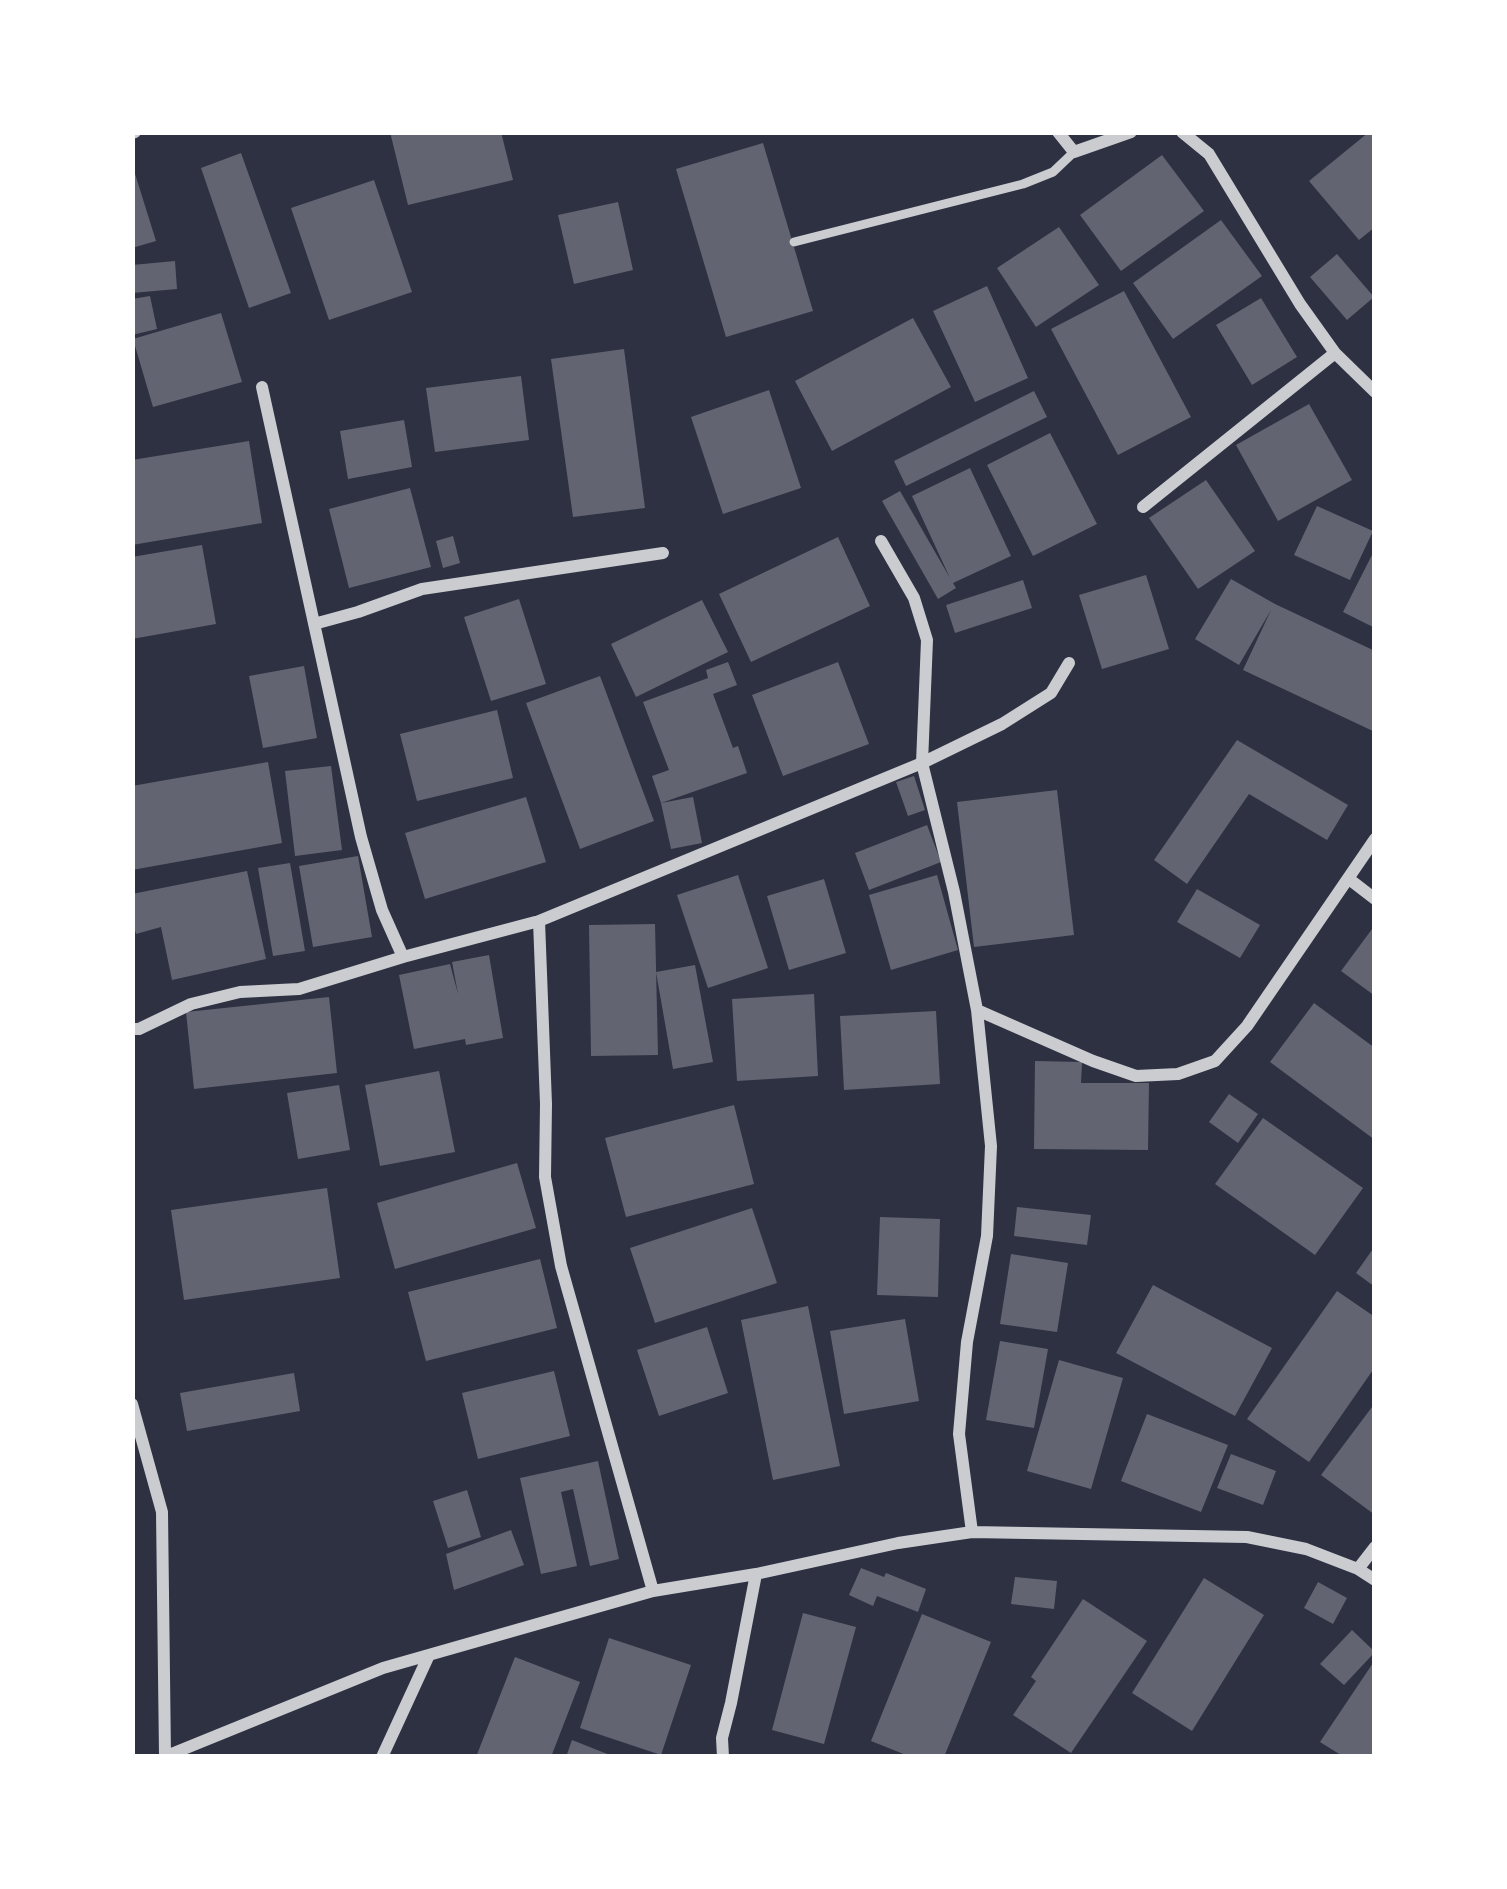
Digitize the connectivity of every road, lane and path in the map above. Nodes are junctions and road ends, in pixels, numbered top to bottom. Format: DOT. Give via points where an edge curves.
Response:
graph roads {
  1 [pos="1058,132"];
  2 [pos="1131,132"];
  3 [pos="1182,132"];
  4 [pos="1074,152"];
  5 [pos="794,242"];
  6 [pos="1335,353"];
  7 [pos="262,387"];
  8 [pos="1375,392"];
  9 [pos="1143,507"];
  10 [pos="881,541"];
  11 [pos="663,553"];
  12 [pos="314,624"];
  13 [pos="1069,663"];
  14 [pos="922,763"];
  15 [pos="1375,839"];
  16 [pos="1349,879"];
  17 [pos="1375,899"];
  18 [pos="539,921"];
  19 [pos="403,958"];
  20 [pos="977,1010"];
  21 [pos="132,1029"];
  22 [pos="132,1404"];
  23 [pos="972,1532"];
  24 [pos="1375,1547"];
  25 [pos="1358,1569"];
  26 [pos="756,1574"];
  27 [pos="1375,1580"];
  28 [pos="653,1592"];
  29 [pos="429,1655"];
  30 [pos="165,1757"];
  31 [pos="382,1757"];
  32 [pos="723,1757"];
  1 -- 4 [label="street"];
  2 -- 4 [label="street"];
  3 -- 6 [label="street" via="1209,154"];
  4 -- 5 [label="lane" via="1023,184"];
  6 -- 8 [label="street"];
  6 -- 9 [label="street"];
  7 -- 12 [label="street"];
  10 -- 14 [label="street" via="927,640"];
  11 -- 12 [label="street" via="422,589"];
  12 -- 19 [label="street" via="361,837"];
  13 -- 14 [label="street" via="1051,693"];
  14 -- 18 [label="street"];
  14 -- 20 [label="street"];
  15 -- 16 [label="street"];
  16 -- 17 [label="street"];
  16 -- 20 [label="street" via="1215,1061 1136,1076"];
  18 -- 19 [label="street"];
  18 -- 28 [label="street" via="544,1178"];
  19 -- 21 [label="street" via="299,989 191,1004"];
  20 -- 23 [label="street" via="992,1146 959,1434"];
  22 -- 30 [label="street" via="162,1512"];
  23 -- 25 [label="street" via="1247,1537"];
  23 -- 26 [label="street"];
  24 -- 25 [label="street"];
  25 -- 27 [label="street"];
  26 -- 28 [label="street"];
  26 -- 32 [label="street"];
  28 -- 29 [label="street"];
  29 -- 30 [label="street"];
  29 -- 31 [label="street"];
}
